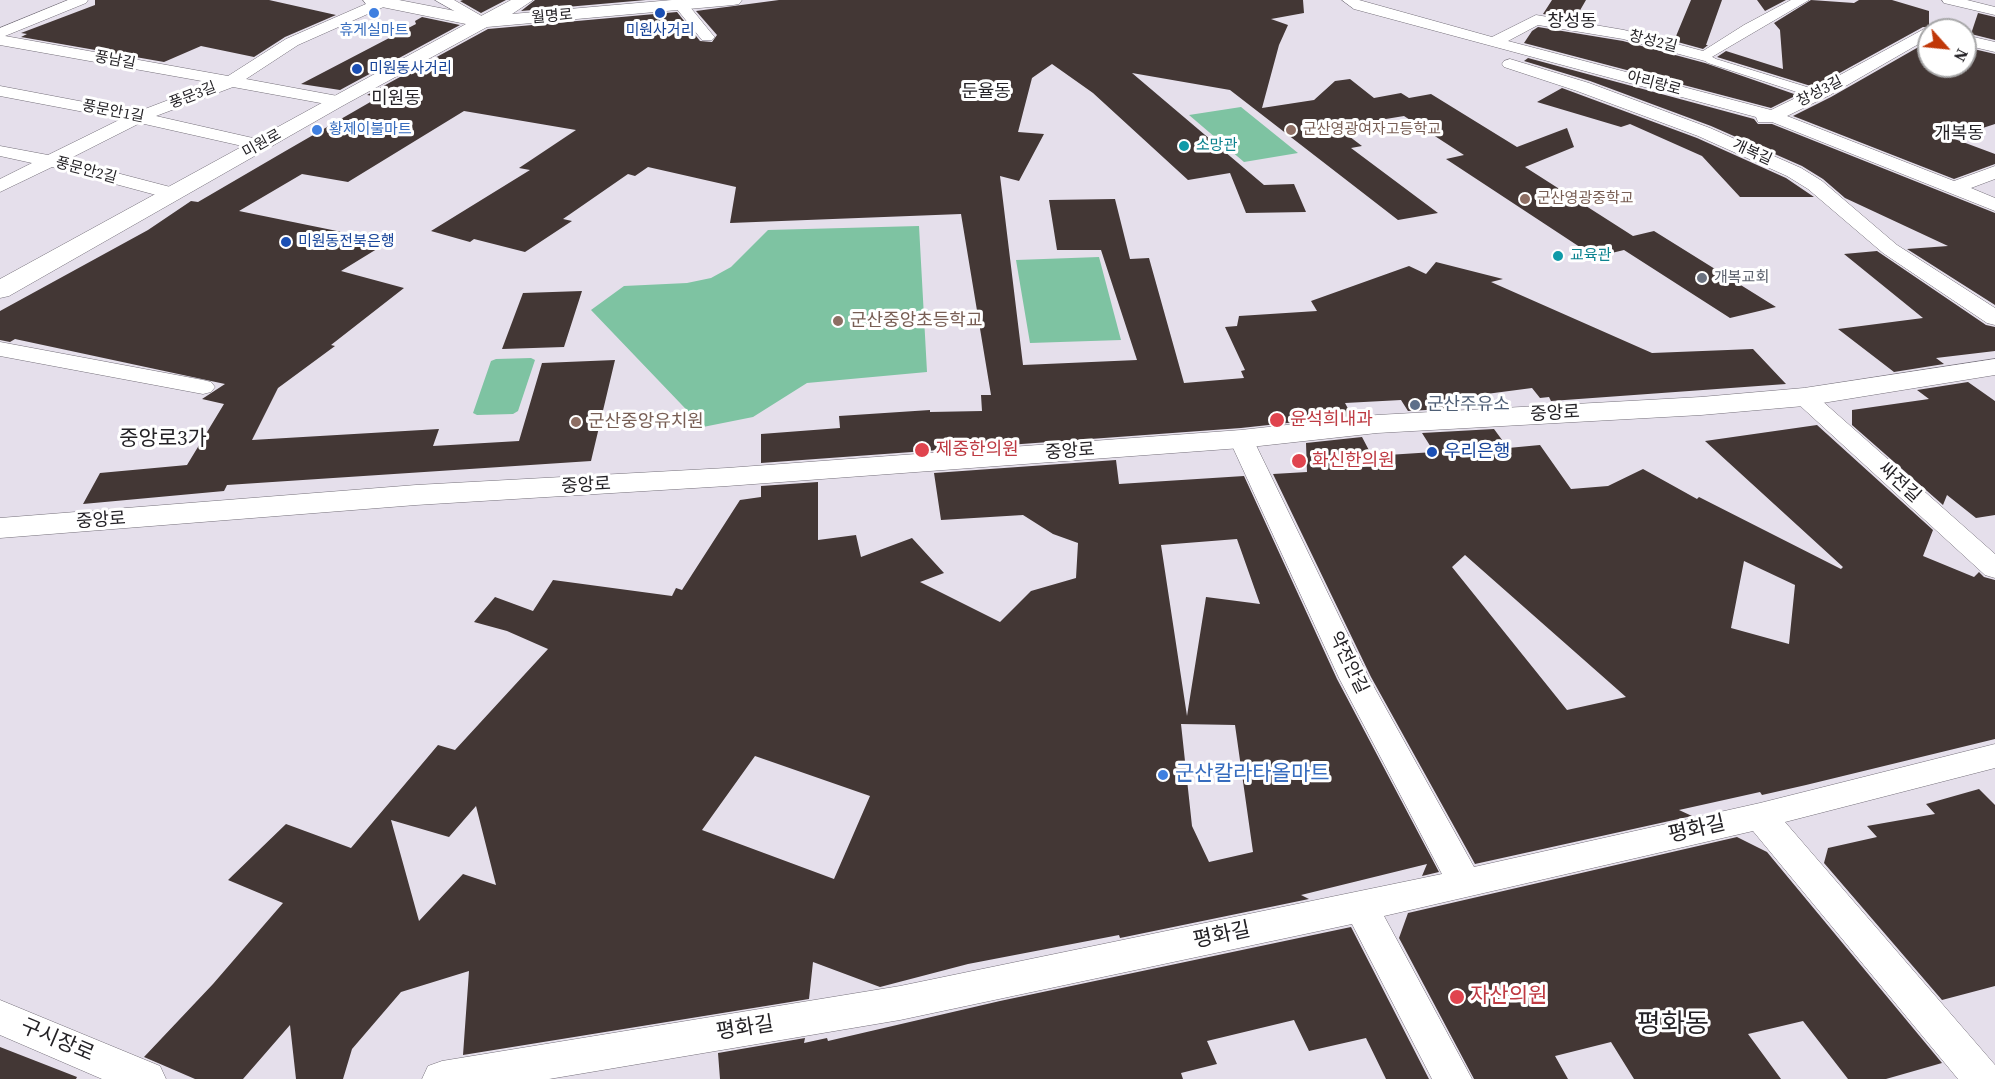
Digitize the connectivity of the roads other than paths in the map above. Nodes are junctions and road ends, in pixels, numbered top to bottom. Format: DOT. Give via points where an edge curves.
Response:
graph roads {
  1 [pos="442,0"];
  2 [pos="524,0"];
  3 [pos="733,0"];
  4 [pos="1349,0"];
  5 [pos="1384,0"];
  6 [pos="1802,0"];
  7 [pos="1949,0"];
  8 [pos="71,1"];
  9 [pos="377,1"];
  10 [pos="681,5"];
  11 [pos="1969,6"];
  12 [pos="1995,11"];
  13 [pos="1392,15"];
  14 [pos="1950,18"];
  15 [pos="484,22"];
  16 [pos="0,33"];
  17 [pos="707,37"];
  18 [pos="1917,38"];
  19 [pos="0,40"];
  20 [pos="1494,42"];
  21 [pos="1977,43"];
  22 [pos="1995,47"];
  23 [pos="1705,56"];
  24 [pos="229,83"];
  25 [pos="0,91"];
  26 [pos="1816,94"];
  27 [pos="337,101"];
  28 [pos="1773,116"];
  29 [pos="138,117"];
  30 [pos="1704,132"];
  31 [pos="260,145"];
  32 [pos="0,151"];
  33 [pos="50,161"];
  34 [pos="1995,172"];
  35 [pos="0,186"];
  36 [pos="1954,188"];
  37 [pos="171,193"];
  38 [pos="1995,205"];
  39 [pos="0,290"];
  40 [pos="1995,318"];
  41 [pos="0,349"];
  42 [pos="1995,367"];
  43 [pos="202,387"];
  44 [pos="1804,397"];
  45 [pos="1241,439"];
  46 [pos="0,528"];
  47 [pos="1995,569"];
  48 [pos="1995,756"];
  49 [pos="1760,816"];
  50 [pos="1464,882"];
  51 [pos="1361,907"];
  52 [pos="0,1017"];
  53 [pos="1976,1075"];
  54 [pos="146,1079"];
  55 [pos="442,1079"];
  56 [pos="1452,1079"];
  1 -- 15 [label="street"];
  2 -- 15 [label="main road, 미원로"];
  3 -- 10 [label="main road, 월명로"];
  4 -- 13 [label="street, 아리랑로"];
  5 -- 13 [label="street"];
  6 -- 23 [label="street"];
  7 -- 11 [label="street"];
  8 -- 16 [label="street"];
  9 -- 15 [label="main road, 월명로"];
  9 -- 24 [label="street, 풍문3길" via="292,42"];
  10 -- 15 [label="main road, 월명로"];
  10 -- 17 [label="street"];
  11 -- 12 [label="street"];
  11 -- 14 [label="street, 창성3길"];
  13 -- 20 [label="street, 아리랑로"];
  15 -- 27 [label="main road, 미원로"];
  18 -- 26 [label="street, 창성3길"];
  19 -- 24 [label="street, 풍남길"];
  20 -- 23 [label="street, 창성2길" via="1536,20 1624,35"];
  20 -- 28 [label="street, 아리랑로"];
  20 -- 30 [label="street, 개복길" via="1490,58"];
  21 -- 22 [label="street"];
  23 -- 26 [label="street" via="1712,62"];
  24 -- 27 [label="street, 풍남길"];
  24 -- 29 [label="street, 풍문3길"];
  25 -- 29 [label="street, 풍문안1길"];
  26 -- 28 [label="street, 창성3길"];
  27 -- 31 [label="main road, 미원로"];
  28 -- 30 [label="street, 창성3길"];
  28 -- 36 [label="street, 아리랑로"];
  29 -- 31 [label="street, 풍문안1길"];
  29 -- 33 [label="street, 풍문3길"];
  30 -- 40 [label="street, 개복길" via="1815,185 1890,249"];
  31 -- 37 [label="main road, 미원로"];
  32 -- 33 [label="street, 풍문안2길"];
  33 -- 35 [label="street, 풍문3길"];
  33 -- 37 [label="street, 풍문안2길"];
  34 -- 36 [label="street"];
  36 -- 38 [label="street, 아리랑로"];
  37 -- 39 [label="main road, 미원로"];
  41 -- 43 [label="street"];
  42 -- 44 [label="main road, 중앙로"];
  44 -- 45 [label="main road, 중앙로" via="1377,424"];
  44 -- 47 [label="street, 싸전길"];
  45 -- 46 [label="main road, 중앙로" via="726,477 416,495"];
  45 -- 50 [label="street, 약전안길" via="1354,678"];
  48 -- 49 [label="street, 평화길"];
  49 -- 50 [label="street, 평화길"];
  49 -- 53 [label="street"];
  50 -- 51 [label="street, 평화길"];
  51 -- 55 [label="street, 평화길" via="900,1003"];
  51 -- 56 [label="street"];
  52 -- 54 [label="street, 구시장로"];
}
